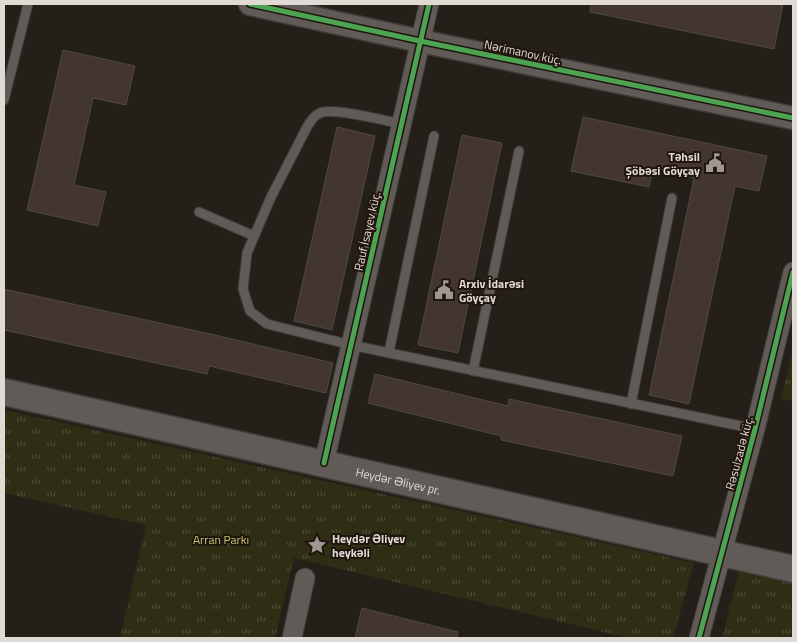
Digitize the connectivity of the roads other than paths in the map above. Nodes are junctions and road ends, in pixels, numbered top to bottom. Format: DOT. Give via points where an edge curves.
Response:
graph roads {
  1 [pos="28,4"];
  2 [pos="250,4"];
  3 [pos="429,4"];
  4 [pos="420,41"];
  5 [pos="4,100"];
  6 [pos="793,118"];
  7 [pos="402,124"];
  8 [pos="434,136"];
  9 [pos="519,151"];
  10 [pos="672,198"];
  11 [pos="199,212"];
  12 [pos="254,236"];
  13 [pos="793,272"];
  14 [pos="351,345"];
  15 [pos="389,352"];
  16 [pos="473,370"];
  17 [pos="4,392"];
  18 [pos="631,404"];
  19 [pos="755,429"];
  20 [pos="324,463"];
  21 [pos="723,553"];
  22 [pos="793,569"];
  23 [pos="305,578"];
  24 [pos="292,638"];
  25 [pos="699,638"];
  1 -- 5 [label="lane"];
  2 -- 4 [label="street, Nərimanov küç."];
  3 -- 4 [label="street, Rauf İsayev küç."];
  4 -- 6 [label="street, Nərimanov küç."];
  4 -- 7 [label="street, Rauf İsayev küç."];
  7 -- 12 [label="lane" via="337,112 320,113 307,127"];
  7 -- 14 [label="street, Rauf İsayev küç."];
  8 -- 15 [label="lane"];
  9 -- 16 [label="lane"];
  10 -- 18 [label="lane"];
  11 -- 12 [label="lane"];
  12 -- 14 [label="lane" via="247,253 243,289 250,311 267,324"];
  13 -- 19 [label="street, Rəsulzadə küç."];
  14 -- 15 [label="lane"];
  14 -- 20 [label="street, Rauf İsayev küç."];
  15 -- 16 [label="lane"];
  16 -- 18 [label="lane"];
  17 -- 20 [label="main road, Heydər Əliyev pr."];
  18 -- 19 [label="lane"];
  19 -- 21 [label="street, Rəsulzadə küç."];
  20 -- 21 [label="main road, Heydər Əliyev pr."];
  21 -- 22 [label="main road, Heydər Əliyev pr."];
  21 -- 25 [label="street, Rəsulzadə küç."];
  23 -- 24 [label="street"];
}
